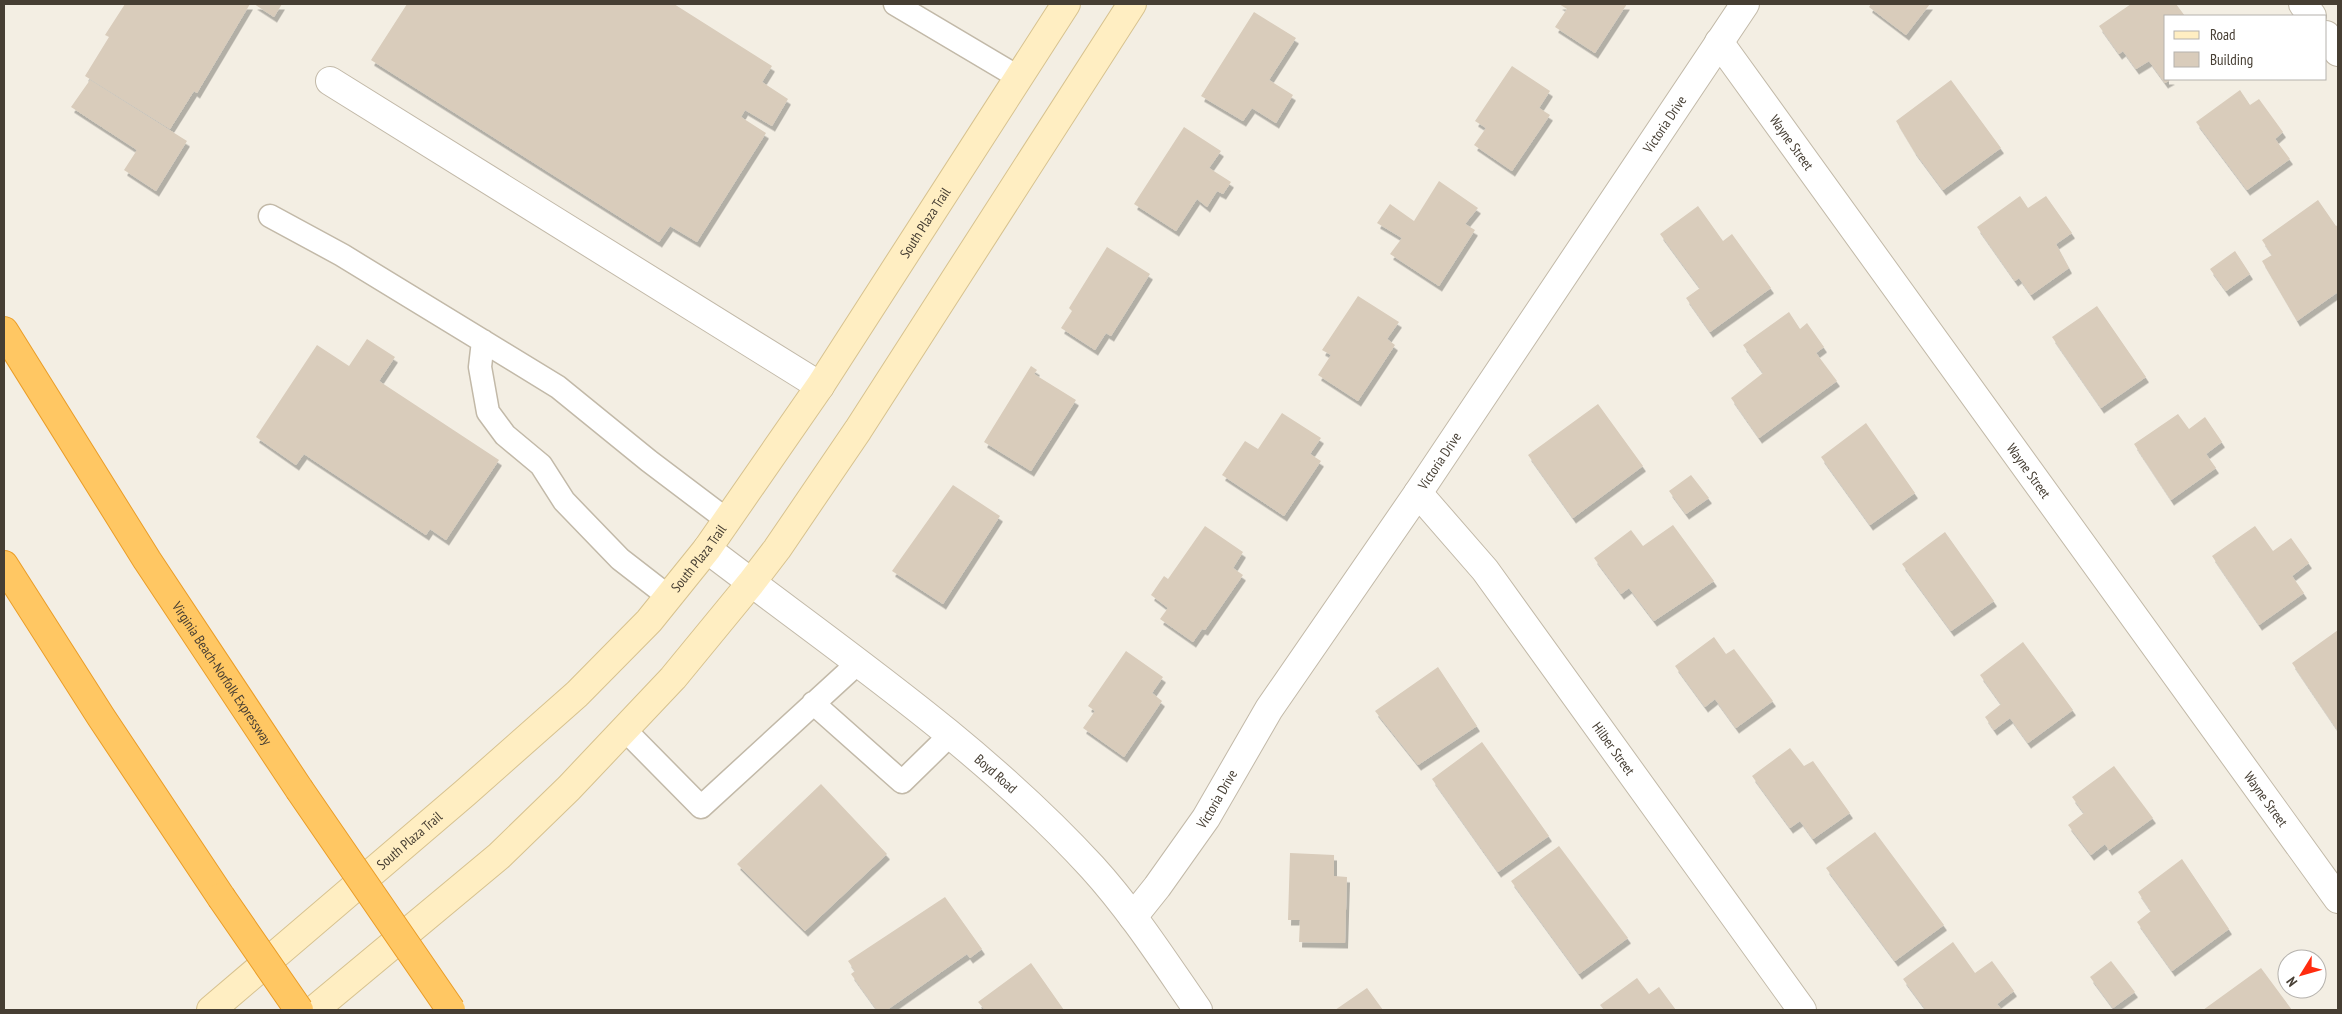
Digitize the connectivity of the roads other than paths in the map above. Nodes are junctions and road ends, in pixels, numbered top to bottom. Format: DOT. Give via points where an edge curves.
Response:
graph roads {
  1 [pos="895,4"];
  2 [pos="1066,4"];
  3 [pos="1132,4"];
  4 [pos="1745,4"];
  5 [pos="2303,4"];
  6 [pos="2311,15"];
  7 [pos="2327,36"];
  8 [pos="1719,42"];
  9 [pos="2338,52"];
  10 [pos="1018,77"];
  11 [pos="330,82"];
  12 [pos="270,216"];
  13 [pos="4,331"];
  14 [pos="483,341"];
  15 [pos="820,386"];
  16 [pos="1418,493"];
  17 [pos="727,520"];
  18 [pos="707,549"];
  19 [pos="4,564"];
  20 [pos="751,583"];
  21 [pos="668,597"];
  22 [pos="858,663"];
  23 [pos="813,704"];
  24 [pos="624,730"];
  25 [pos="950,735"];
  26 [pos="2338,899"];
  27 [pos="1133,917"];
  28 [pos="211,1010"];
  29 [pos="299,1010"];
  30 [pos="314,1010"];
  31 [pos="451,1010"];
  32 [pos="1198,1010"];
  33 [pos="1802,1010"];
  1 -- 10 [label="lane"];
  2 -- 10 [label="main road, South Plaza Trail"];
  3 -- 20 [label="main road" via="858,430"];
  4 -- 8 [label="street, Victoria Drive"];
  5 -- 6 [label="street"];
  7 -- 9 [label="street"];
  8 -- 16 [label="street, Victoria Drive"];
  8 -- 26 [label="street, Wayne Street"];
  10 -- 15 [label="main road, South Plaza Trail"];
  11 -- 15 [label="street"];
  12 -- 14 [label="lane" via="342,255"];
  13 -- 31 [label="highway, Virginia Beach-Norfolk Expressway, bridge" via="147,560"];
  14 -- 17 [label="lane" via="558,387"];
  14 -- 21 [label="lane" via="480,367 488,412 506,436 541,465 564,501 620,559"];
  15 -- 17 [label="main road, South Plaza Trail"];
  16 -- 27 [label="street, Victoria Drive" via="1269,709 1206,818"];
  16 -- 33 [label="street, Hilber Street" via="1485,570"];
  17 -- 18 [label="main road, South Plaza Trail"];
  18 -- 20 [label="street, Boyd Road"];
  18 -- 21 [label="main road, South Plaza Trail"];
  19 -- 29 [label="highway, bridge" via="100,717"];
  20 -- 22 [label="street, Boyd Road"];
  20 -- 24 [label="main road" via="673,678"];
  21 -- 28 [label="main road, South Plaza Trail" via="649,621 577,694"];
  22 -- 23 [label="lane"];
  22 -- 25 [label="street, Boyd Road"];
  23 -- 24 [label="lane" via="701,807"];
  23 -- 25 [label="lane" via="902,782"];
  24 -- 30 [label="main road" via="499,856"];
  25 -- 27 [label="street, Boyd Road" via="992,769 1091,867"];
  27 -- 32 [label="street, Boyd Road"];
}
